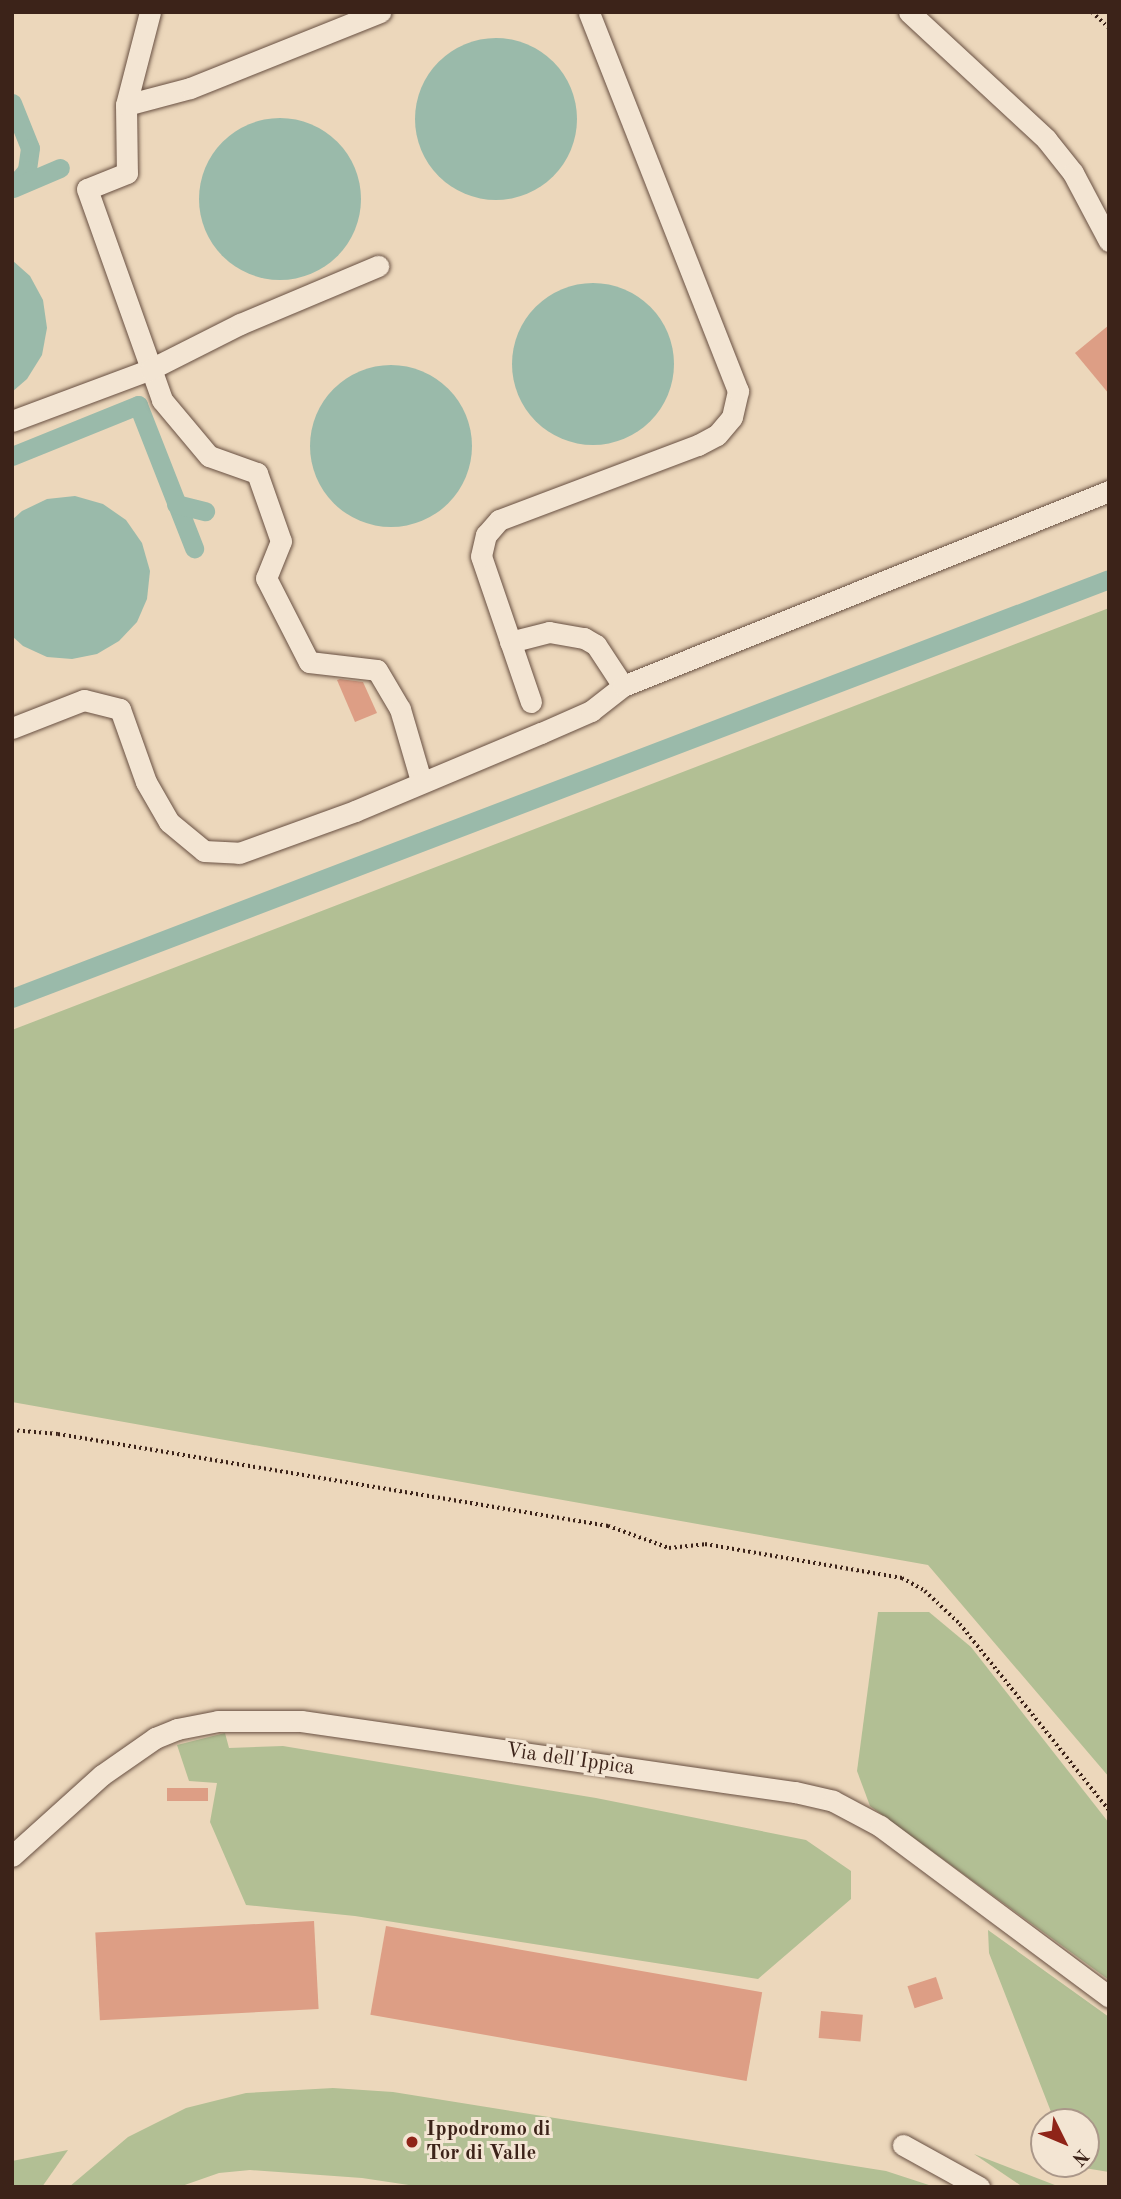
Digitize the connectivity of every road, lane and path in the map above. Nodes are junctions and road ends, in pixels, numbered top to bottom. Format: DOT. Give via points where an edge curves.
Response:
graph roads {
  1 [pos="150,12"];
  2 [pos="380,12"];
  3 [pos="589,12"];
  4 [pos="909,12"];
  5 [pos="1092,12"];
  6 [pos="1109,28"];
  7 [pos="126,105"];
  8 [pos="1109,241"];
  9 [pos="378,267"];
  10 [pos="151,369"];
  11 [pos="12,421"];
  12 [pos="1109,491"];
  13 [pos="510,642"];
  14 [pos="623,686"];
  15 [pos="531,702"];
  16 [pos="12,728"];
  17 [pos="421,781"];
  18 [pos="12,1430"];
  19 [pos="1109,1810"];
  20 [pos="12,1856"];
  21 [pos="1109,1997"];
  22 [pos="903,2145"];
  23 [pos="979,2187"];
  1 -- 7 [label="street"];
  2 -- 7 [label="street" via="190,88"];
  3 -- 13 [label="street" via="738,391 732,417 708,440 499,520 486,535 481,556"];
  4 -- 8 [label="street" via="1046,139 1073,173"];
  5 -- 6 [label="path"];
  7 -- 10 [label="street" via="127,173 87,189"];
  9 -- 10 [label="street" via="240,324"];
  10 -- 11 [label="street"];
  10 -- 17 [label="street" via="162,400 209,456 257,473 281,541 266,578 309,662 377,670 400,709"];
  12 -- 14 [label="street"];
  13 -- 14 [label="street" via="549,632 584,638 596,645"];
  13 -- 15 [label="street"];
  14 -- 17 [label="street" via="591,711"];
  16 -- 17 [label="street" via="84,700 120,709 146,782 169,822 205,851 239,853 355,811"];
  18 -- 19 [label="path" via="608,1526 669,1548 705,1544 902,1578 925,1591 960,1624"];
  20 -- 21 [label="street, Via dell'Ippica" via="102,1775 155,1738 218,1721 301,1721 833,1801 880,1826"];
  22 -- 23 [label="street"];
}
